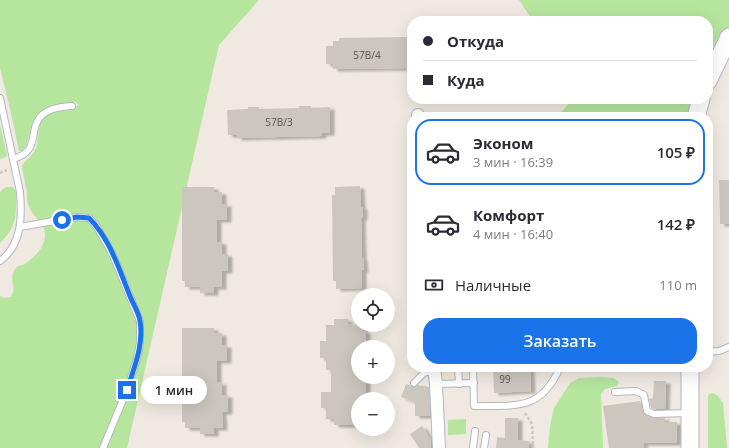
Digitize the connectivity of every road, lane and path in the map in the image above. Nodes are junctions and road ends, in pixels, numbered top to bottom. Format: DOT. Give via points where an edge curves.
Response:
graph roads {
  1 [pos="729,37"];
  2 [pos="713,71"];
  3 [pos="0,98"];
  4 [pos="72,106"];
  5 [pos="13,159"];
  6 [pos="20,227"];
  7 [pos="0,261"];
  8 [pos="729,347"];
  9 [pos="713,352"];
  10 [pos="426,372"];
  11 [pos="434,372"];
  12 [pos="458,372"];
  13 [pos="474,372"];
  14 [pos="558,372"];
  15 [pos="690,372"];
  16 [pos="414,383"];
  17 [pos="436,384"];
  18 [pos="459,384"];
  19 [pos="474,384"];
  20 [pos="615,392"];
  21 [pos="521,405"];
  22 [pos="690,413"];
  23 [pos="475,431"];
  24 [pos="486,435"];
  25 [pos="103,448"];
  26 [pos="439,448"];
  27 [pos="473,448"];
  28 [pos="484,448"];
  29 [pos="533,448"];
  30 [pos="690,448"];
  1 -- 2 [label="main road"];
  3 -- 5 [label="lane"];
  4 -- 5 [label="lane" via="56,108 42,115 28,151"];
  5 -- 6 [label="lane" via="20,192"];
  6 -- 7 [label="lane" via="13,249"];
  6 -- 25 [label="lane" via="77,217 89,218 112,253 140,321 137,359"];
  8 -- 9 [label="lane"];
  10 -- 16 [label="lane"];
  11 -- 17 [label="street"];
  12 -- 18 [label="lane"];
  13 -- 19 [label="lane"];
  14 -- 21 [label="lane" via="546,391 535,400"];
  15 -- 22 [label="main road"];
  17 -- 18 [label="lane"];
  17 -- 26 [label="street"];
  18 -- 19 [label="lane"];
  19 -- 21 [label="lane" via="474,406"];
  20 -- 22 [label="lane" via="636,391 644,395 647,411 654,414"];
  21 -- 29 [label="path" via="532,424"];
  22 -- 30 [label="main road"];
  23 -- 27 [label="lane"];
  24 -- 28 [label="lane"];
}
